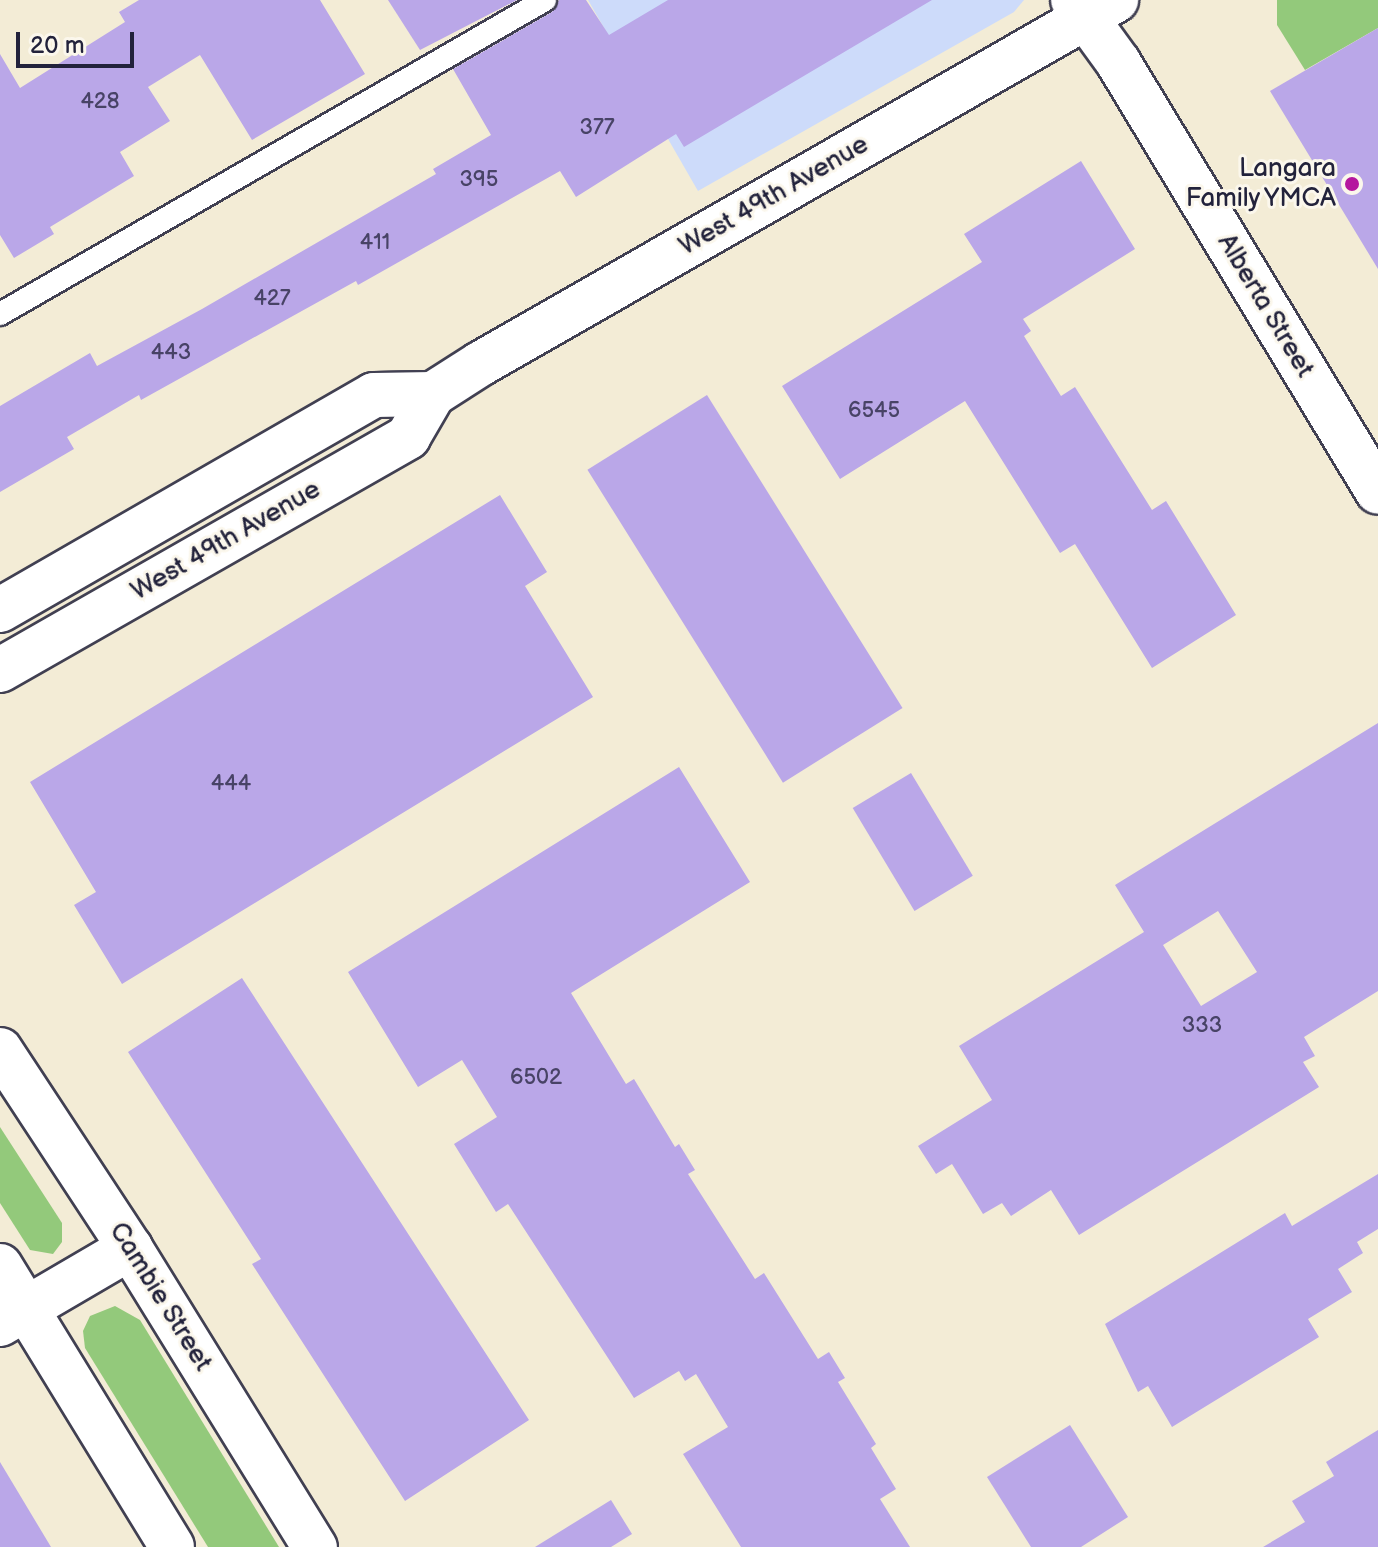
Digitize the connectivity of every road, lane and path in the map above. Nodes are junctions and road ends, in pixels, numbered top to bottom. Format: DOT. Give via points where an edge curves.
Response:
graph roads {
  1 [pos="545,0"];
  2 [pos="1091,6"];
  3 [pos="0,314"];
  4 [pos="433,394"];
  5 [pos="1378,492"];
  6 [pos="0,610"];
  7 [pos="0,670"];
  8 [pos="0,1050"];
  9 [pos="130,1248"];
  10 [pos="0,1266"];
  11 [pos="13,1316"];
  12 [pos="172,1547"];
  13 [pos="315,1547"];
  1 -- 3 [label="lane"];
  2 -- 4 [label="street, West 49th Avenue"];
  2 -- 5 [label="street, Alberta Street" via="1118,62"];
  4 -- 6 [label="street, West 49th Avenue" via="374,395"];
  4 -- 7 [label="street, West 49th Avenue" via="408,437"];
  8 -- 9 [label="street, Cambie Street"];
  9 -- 11 [label="street"];
  9 -- 13 [label="street, Cambie Street"];
  10 -- 11 [label="street"];
  11 -- 12 [label="street"];
}
